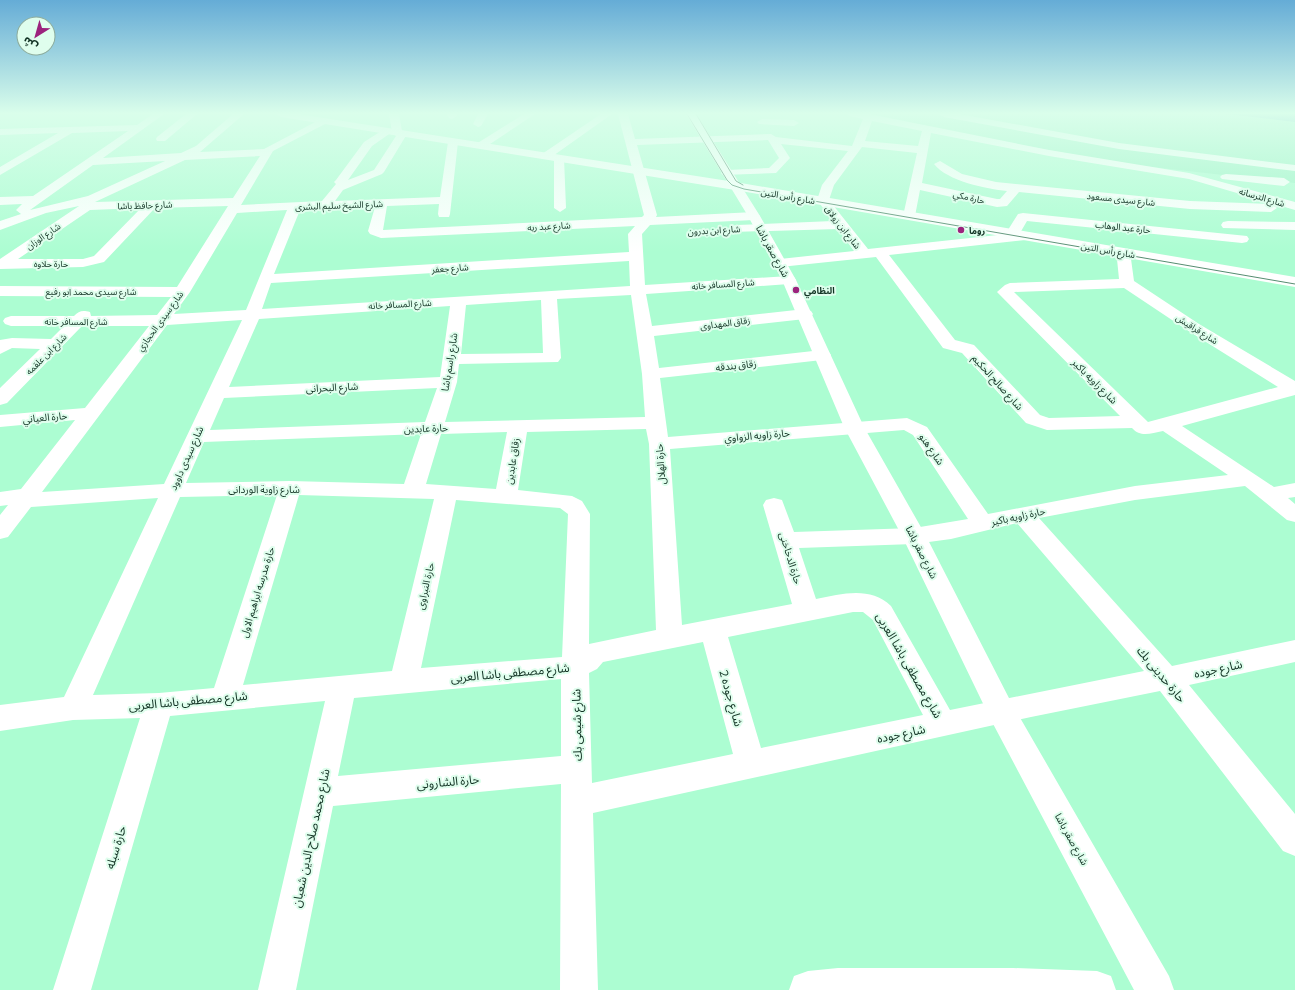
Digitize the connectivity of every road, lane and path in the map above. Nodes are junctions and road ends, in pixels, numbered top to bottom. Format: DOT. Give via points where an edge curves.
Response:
graph roads {
  1 [pos="15,160"];
  2 [pos="95,160"];
  3 [pos="120,160"];
  4 [pos="175,160"];
  5 [pos="262,160"];
  6 [pos="356,160"];
  7 [pos="383,160"];
  8 [pos="451,160"];
  9 [pos="559,160"];
  10 [pos="572,160"];
  11 [pos="635,160"];
  12 [pos="719,160"];
  13 [pos="783,160"];
  14 [pos="847,160"];
  15 [pos="929,160"];
  16 [pos="1089,160"];
  17 [pos="1229,160"];
  18 [pos="1235,161"];
  19 [pos="92,162"];
  20 [pos="5,165"];
  21 [pos="1295,168"];
  22 [pos="934,170"];
  23 [pos="638,171"];
  24 [pos="0,172"];
  25 [pos="1168,172"];
  26 [pos="731,180"];
  27 [pos="1284,182"];
  28 [pos="916,185"];
  29 [pos="343,186"];
  30 [pos="1016,188"];
  31 [pos="114,189"];
  32 [pos="50,191"];
  33 [pos="37,200"];
  34 [pos="446,200"];
  35 [pos="0,201"];
  36 [pos="823,202"];
  37 [pos="382,203"];
  38 [pos="152,204"];
  39 [pos="326,205"];
  40 [pos="87,206"];
  41 [pos="235,206"];
  42 [pos="295,206"];
  43 [pos="1209,206"];
  44 [pos="1295,206"];
  45 [pos="52,207"];
  46 [pos="560,208"];
  47 [pos="909,216"];
  48 [pos="646,222"];
  49 [pos="757,222"];
  50 [pos="841,225"];
  51 [pos="1228,225"];
  52 [pos="0,226"];
  53 [pos="1295,226"];
  54 [pos="442,231"];
  55 [pos="1013,233"];
  56 [pos="635,234"];
  57 [pos="1030,236"];
  58 [pos="872,253"];
  59 [pos="1129,253"];
  60 [pos="636,256"];
  61 [pos="1,265"];
  62 [pos="784,271"];
  63 [pos="265,279"];
  64 [pos="1295,282"];
  65 [pos="1127,283"];
  66 [pos="417,287"];
  67 [pos="638,289"];
  68 [pos="0,291"];
  69 [pos="108,291"];
  70 [pos="182,292"];
  71 [pos="549,296"];
  72 [pos="459,301"];
  73 [pos="253,313"];
  74 [pos="805,314"];
  75 [pos="163,319"];
  76 [pos="79,320"];
  77 [pos="11,322"];
  78 [pos="645,332"];
  79 [pos="56,344"];
  80 [pos="0,349"];
  81 [pos="822,355"];
  82 [pos="451,359"];
  83 [pos="650,374"];
  84 [pos="448,382"];
  85 [pos="1295,388"];
  86 [pos="216,393"];
  87 [pos="0,399"];
  88 [pos="90,413"];
  89 [pos="0,421"];
  90 [pos="1136,422"];
  91 [pos="655,423"];
  92 [pos="1166,424"];
  93 [pos="518,426"];
  94 [pos="854,427"];
  95 [pos="434,428"];
  96 [pos="197,436"];
  97 [pos="659,444"];
  98 [pos="1249,479"];
  99 [pos="290,488"];
  100 [pos="172,490"];
  101 [pos="1295,490"];
  102 [pos="412,491"];
  103 [pos="447,492"];
  104 [pos="1270,495"];
  105 [pos="506,496"];
  106 [pos="25,497"];
  107 [pos="0,499"];
  108 [pos="774,505"];
  109 [pos="1022,514"];
  110 [pos="1295,515"];
  111 [pos="983,524"];
  112 [pos="0,531"];
  113 [pos="914,536"];
  114 [pos="785,540"];
  115 [pos="807,611"];
  116 [pos="713,631"];
  117 [pos="670,639"];
  118 [pos="1295,651"];
  119 [pos="575,667"];
  120 [pos="1167,679"];
  121 [pos="404,681"];
  122 [pos="342,686"];
  123 [pos="225,697"];
  124 [pos="159,705"];
  125 [pos="73,708"];
  126 [pos="1001,710"];
  127 [pos="1,720"];
  128 [pos="943,724"];
  129 [pos="750,765"];
  130 [pos="576,769"];
  131 [pos="320,792"];
  132 [pos="577,801"];
  133 [pos="1295,840"];
  134 [pos="72,990"];
  135 [pos="277,990"];
  136 [pos="579,990"];
  137 [pos="808,990"];
  138 [pos="1097,990"];
  139 [pos="1155,990"];
  1 -- 20 [label="street"];
  2 -- 19 [label="street"];
  3 -- 19 [label="street"];
  4 -- 31 [label="street"];
  5 -- 41 [label="street, شارع سيدى الحجازي"];
  6 -- 29 [label="street" via="340,182"];
  7 -- 29 [label="street" via="378,172"];
  8 -- 34 [label="street"];
  9 -- 46 [label="street"];
  10 -- 23 [label="street, شارع رأس التين"];
  11 -- 23 [label="street"];
  12 -- 26 [label="street, شارع صقر باشا"];
  13 -- 26 [label="street" via="772,171"];
  14 -- 36 [label="street, شارع ابن زولاق" via="828,185"];
  15 -- 22 [label="street"];
  16 -- 25 [label="street, شارع الترسانه"];
  17 -- 18 [label="street"];
  18 -- 21 [label="street"];
  19 -- 32 [label="street"];
  20 -- 24 [label="street"];
  22 -- 28 [label="street"];
  22 -- 30 [label="street, شارع سيدى مسعود" via="983,184"];
  23 -- 26 [label="street, شارع رأس التين"];
  23 -- 48 [label="street" via="651,215"];
  25 -- 27 [label="street"];
  25 -- 44 [label="street, شارع الترسانه" via="1209,180 1260,198"];
  26 -- 36 [label="street, شارع رأس التين"];
  26 -- 49 [label="street, شارع صقر باشا"];
  28 -- 30 [label="street, حارة مكي" via="997,203 1003,203"];
  28 -- 47 [label="street"];
  29 -- 39 [label="street" via="338,188"];
  30 -- 43 [label="street, شارع سيدى مسعود"];
  31 -- 32 [label="street"];
  31 -- 45 [label="street" via="92,199"];
  32 -- 33 [label="street"];
  33 -- 35 [label="street"];
  33 -- 52 [label="street"];
  34 -- 37 [label="street, شارع الشيخ سليم البشرى"];
  34 -- 54 [label="street"];
  36 -- 47 [label="street, شارع رأس التين"];
  36 -- 50 [label="street, شارع ابن زولاق"];
  37 -- 39 [label="street, شارع الشيخ سليم البشرى"];
  37 -- 54 [label="street, شارع عبد ربه" via="376,233"];
  38 -- 40 [label="street, شارع حافظ باشا"];
  38 -- 41 [label="street, شارع حافظ باشا"];
  38 -- 61 [label="street, حارة حلاوه" via="99,259 83,263"];
  39 -- 42 [label="street, شارع الشيخ سليم البشرى"];
  40 -- 45 [label="street, شارع حافظ باشا"];
  40 -- 61 [label="street, شارع الوزان"];
  41 -- 42 [label="street, شارع الشيخ سليم البشرى"];
  41 -- 70 [label="street, شارع سيدى الحجازي"];
  42 -- 63 [label="street, شارع سيدى داوود"];
  43 -- 44 [label="street, شارع سيدى مسعود"];
  43 -- 51 [label="street, حارة عبد الوهاب"];
  45 -- 52 [label="street" via="32,212"];
  47 -- 55 [label="street, شارع رأس التين"];
  48 -- 49 [label="street, شارع عبد ربه"];
  48 -- 54 [label="street, شارع عبد ربه"];
  48 -- 56 [label="street"];
  49 -- 50 [label="street, شارع ابن بدرون"];
  49 -- 56 [label="street, شارع ابن بدرون"];
  49 -- 62 [label="street, شارع صقر باشا"];
  50 -- 58 [label="street, شارع ابن زولاق"];
  51 -- 53 [label="street"];
  51 -- 55 [label="street, حارة عبد الوهاب" via="1246,243 1026,216"];
  55 -- 57 [label="street, شارع رأس التين"];
  56 -- 60 [label="street, حارة الهلال"];
  57 -- 58 [label="street, شارع المسافر خانه"];
  57 -- 59 [label="street, شارع رأس التين"];
  58 -- 62 [label="street, شارع المسافر خانه"];
  58 -- 90 [label="street, شارع صالح الحكيم" via="948,344 968,349 1033,419 1047,424"];
  59 -- 64 [label="street, شارع رأس التين"];
  59 -- 65 [label="street" via="1124,259"];
  60 -- 66 [label="street, شارع جعفر"];
  60 -- 67 [label="street, حارة الهلال"];
  62 -- 67 [label="street, شارع المسافر خانه"];
  62 -- 74 [label="street, شارع صقر باشا"];
  63 -- 66 [label="street, شارع جعفر"];
  63 -- 73 [label="street, شارع سيدى داوود"];
  65 -- 85 [label="street, شارع قراقيش" via="1193,327"];
  65 -- 90 [label="street, شارع زاويه باكير" via="1010,288 1006,292"];
  66 -- 72 [label="street, شارع المسافر خانه"];
  66 -- 73 [label="street, شارع المسافر خانه"];
  67 -- 71 [label="street, شارع المسافر خانه"];
  67 -- 78 [label="street, حارة الهلال"];
  68 -- 69 [label="street, شارع سيدى محمد ابو رفيع"];
  69 -- 70 [label="street, شارع سيدى محمد ابو رفيع"];
  69 -- 76 [label="street, شارع ابن علقمه"];
  70 -- 75 [label="street, شارع سيدى الحجازي"];
  71 -- 72 [label="street, شارع المسافر خانه"];
  71 -- 82 [label="street" via="552,358"];
  72 -- 82 [label="street, شارع راسم باشا"];
  73 -- 75 [label="street, شارع المسافر خانه"];
  73 -- 86 [label="street, شارع سيدى داوود"];
  74 -- 78 [label="street, زقاق المهداوى"];
  74 -- 81 [label="street, شارع صقر باشا"];
  75 -- 76 [label="street, شارع المسافر خانه"];
  75 -- 88 [label="street, شارع سيدى الحجازي"];
  76 -- 77 [label="street, شارع المسافر خانه"];
  76 -- 79 [label="street, شارع ابن علقمه"];
  78 -- 83 [label="street, حارة الهلال"];
  79 -- 80 [label="street" via="12,343"];
  79 -- 87 [label="street, شارع ابن علقمه"];
  81 -- 83 [label="street, زقاق بندقه"];
  81 -- 94 [label="street, شارع صقر باشا"];
  82 -- 84 [label="street, شارع راسم باشا"];
  83 -- 91 [label="street, حارة الهلال"];
  84 -- 86 [label="street, شارع البحرانى"];
  84 -- 95 [label="street, شارع راسم باشا"];
  85 -- 92 [label="street"];
  86 -- 96 [label="street, شارع سيدى داوود"];
  88 -- 89 [label="street, حارة العياني"];
  88 -- 106 [label="street, شارع سيدى الحجازي"];
  90 -- 92 [label="street, شارع زاويه باكير" via="1144,429"];
  91 -- 93 [label="street, حارة عابدين"];
  91 -- 97 [label="street, حارة الهلال"];
  92 -- 98 [label="street"];
  93 -- 95 [label="street, حارة عابدين"];
  93 -- 105 [label="street, زقاق عابدين"];
  94 -- 97 [label="street, حارة زاويه الزواوي"];
  94 -- 111 [label="street, شارع هنو" via="907,424 916,428"];
  94 -- 113 [label="street, شارع صقر باشا"];
  95 -- 96 [label="street, حارة عابدين"];
  95 -- 102 [label="street, شارع راسم باشا"];
  96 -- 100 [label="street, شارع سيدى داوود"];
  97 -- 117 [label="street, حارة الهلال"];
  98 -- 104 [label="street"];
  98 -- 109 [label="street, حارة زاويه باكير" via="1135,493"];
  99 -- 100 [label="street, شارع زاوية الوردانى"];
  99 -- 102 [label="street, شارع زاوية الوردانى"];
  99 -- 123 [label="street, حارة مدرسه ابراهيم الاول"];
  100 -- 106 [label="street, شارع زاوية الوردانى"];
  100 -- 125 [label="street, شارع سيدى داوود"];
  101 -- 104 [label="street"];
  102 -- 103 [label="street, شارع زاوية الوردانى"];
  103 -- 105 [label="street, شارع زاوية الوردانى"];
  103 -- 121 [label="street, حارة النبراوى"];
  104 -- 110 [label="street"];
  105 -- 119 [label="street, شارع شيمى بك" via="564,501 574,506 579,514"];
  106 -- 107 [label="street, شارع زاوية الوردانى"];
  106 -- 112 [label="street, شارع سيدى الحجازي"];
  108 -- 114 [label="street, حارة الدخاخنى"];
  109 -- 111 [label="street, حارة زاويه باكير"];
  109 -- 120 [label="street, حارة حدينى بك"];
  111 -- 113 [label="street, حارة زاويه باكير"];
  113 -- 114 [label="street, حارة زاويه باكير"];
  113 -- 126 [label="street, شارع صقر باشا"];
  114 -- 115 [label="street, حارة الدخاخنى"];
  115 -- 116 [label="street, شارع مصطفى باشا العربى"];
  115 -- 128 [label="street, شارع مصطفى باشا العربى" via="841,604 864,602 875,605 882,613"];
  116 -- 117 [label="street, شارع مصطفى باشا العربى"];
  116 -- 129 [label="street, شارع جوده 2"];
  117 -- 119 [label="street, شارع مصطفى باشا العربى" via="595,653"];
  118 -- 120 [label="street, شارع جوده"];
  119 -- 121 [label="street, شارع مصطفى باشا العربى"];
  119 -- 130 [label="street, شارع شيمى بك"];
  120 -- 126 [label="street, شارع جوده"];
  120 -- 133 [label="street, حارة حدينى بك"];
  121 -- 122 [label="street, شارع مصطفى باشا العربى"];
  122 -- 123 [label="street, شارع مصطفى باشا العربى"];
  122 -- 131 [label="street, شارع محمد صلاح الدين شعبان"];
  123 -- 124 [label="street, شارع مصطفى باشا العربى"];
  124 -- 125 [label="street, شارع مصطفى باشا العربى"];
  124 -- 134 [label="street, حارة سبله"];
  125 -- 127 [label="street, شارع مصطفى باشا العربى"];
  126 -- 128 [label="street, شارع جوده"];
  126 -- 139 [label="street, شارع صقر باشا"];
  128 -- 129 [label="street, شارع جوده"];
  129 -- 132 [label="street, شارع جوده"];
  130 -- 131 [label="street, حارة الشارونى"];
  130 -- 132 [label="street, شارع شيمى بك"];
  131 -- 135 [label="street, شارع محمد صلاح الدين شعبان"];
  132 -- 136 [label="street, شارع شيمى بك"];
  137 -- 138 [label="street" via="838,987 1013,987"];
}
